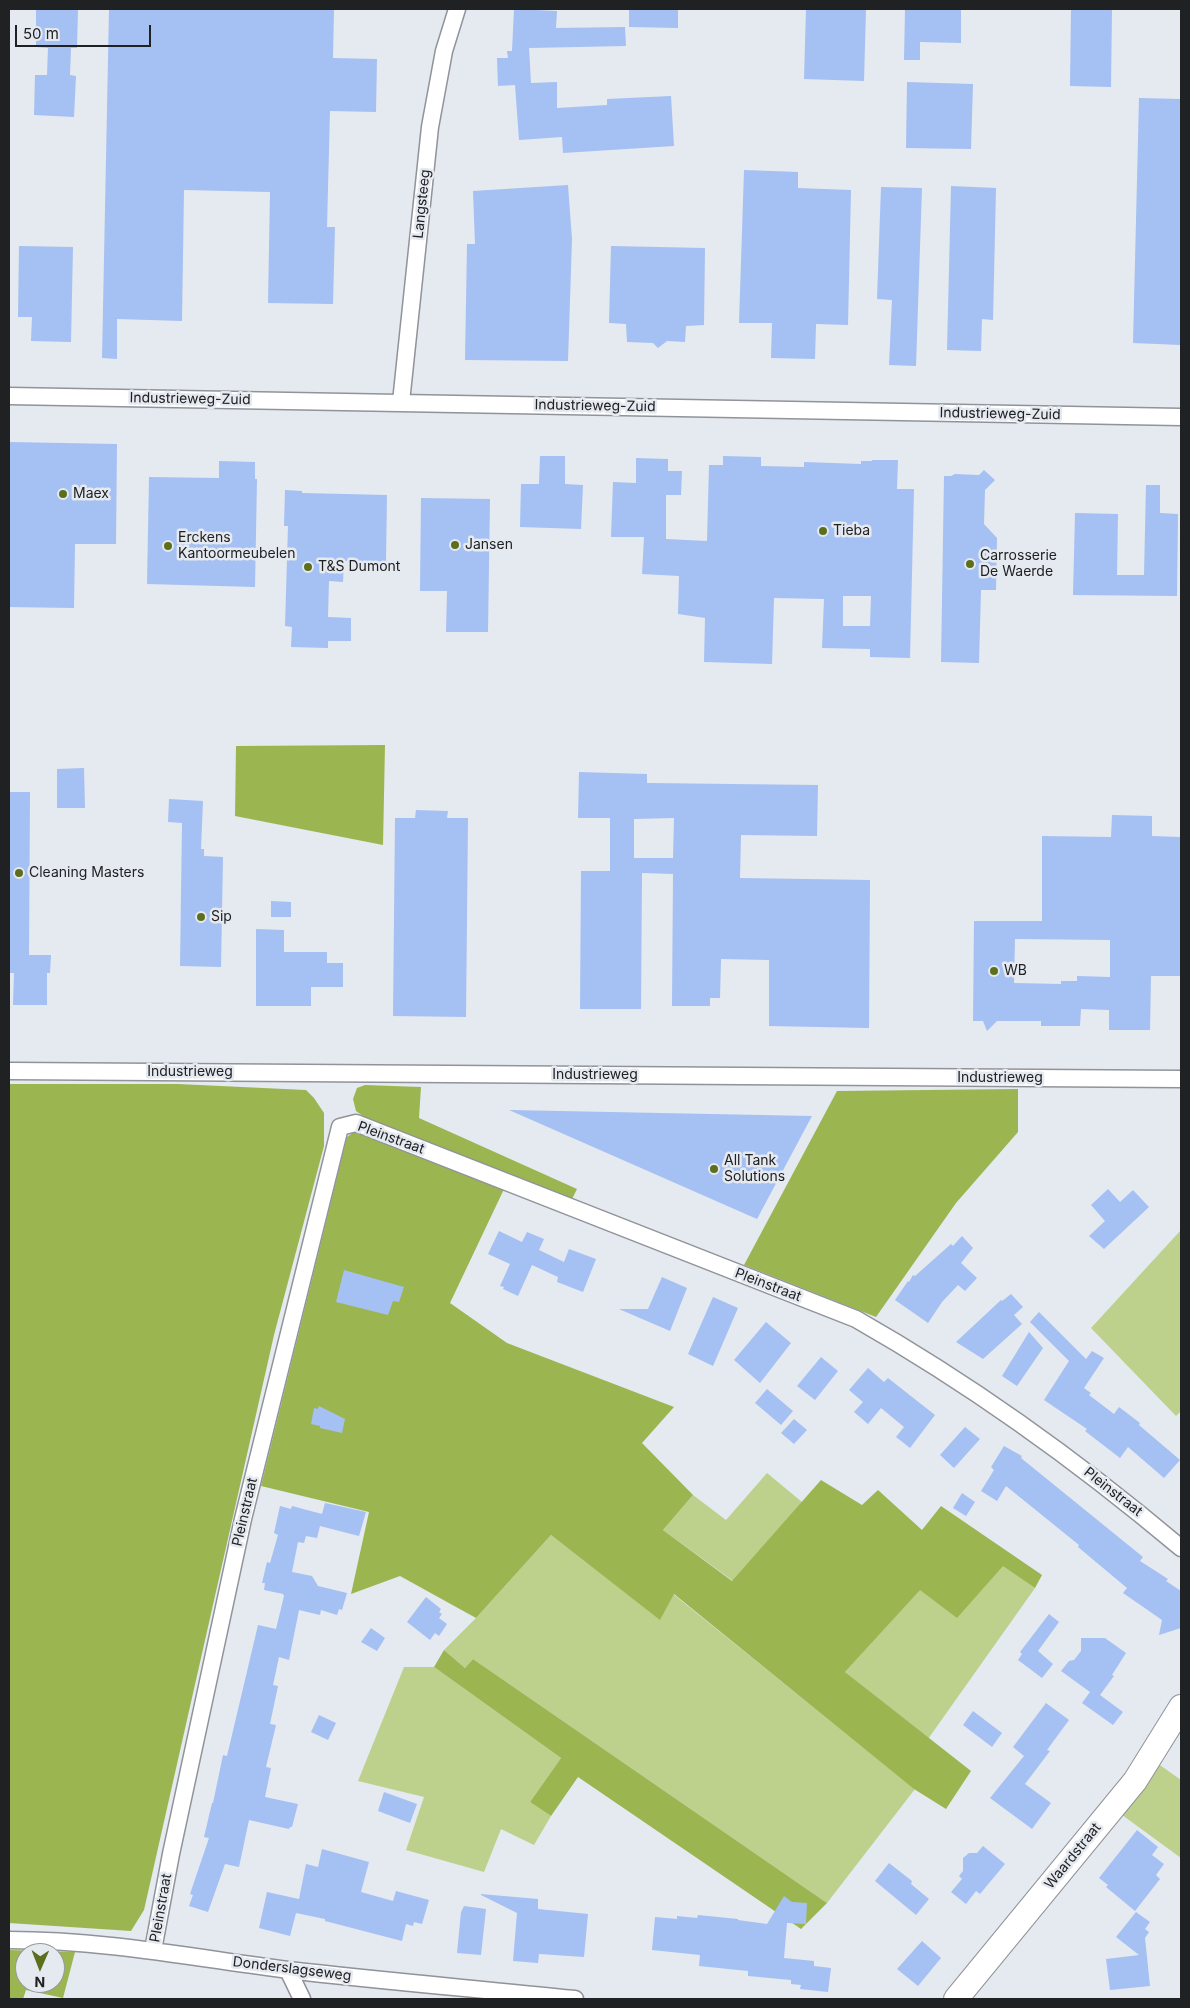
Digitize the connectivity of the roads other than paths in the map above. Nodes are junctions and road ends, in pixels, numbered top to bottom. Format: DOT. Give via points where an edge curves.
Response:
graph roads {
  1 [pos="457,9"];
  2 [pos="9,396"];
  3 [pos="401,402"];
  4 [pos="1181,417"];
  5 [pos="9,1071"];
  6 [pos="1181,1079"];
  7 [pos="1181,1548"];
  8 [pos="1181,1707"];
  9 [pos="9,1940"];
  10 [pos="153,1950"];
  11 [pos="288,1970"];
  12 [pos="302,1999"];
  13 [pos="575,1999"];
  14 [pos="956,1999"];
  1 -- 3 [label="street, Langsteeg" via="444,50 430,127"];
  2 -- 3 [label="street, Industrieweg-Zuid"];
  3 -- 4 [label="street, Industrieweg-Zuid"];
  5 -- 6 [label="street, Industrieweg"];
  7 -- 10 [label="street, Pleinstraat" via="1065,1455 856,1319 356,1123 340,1127 243,1519"];
  8 -- 14 [label="street, Waardstraat" via="1135,1781"];
  9 -- 10 [label="street, Donderslagseweg"];
  10 -- 11 [label="street, Donderslagseweg"];
  11 -- 12 [label="street"];
  11 -- 13 [label="street, Donderslagseweg"];
}
